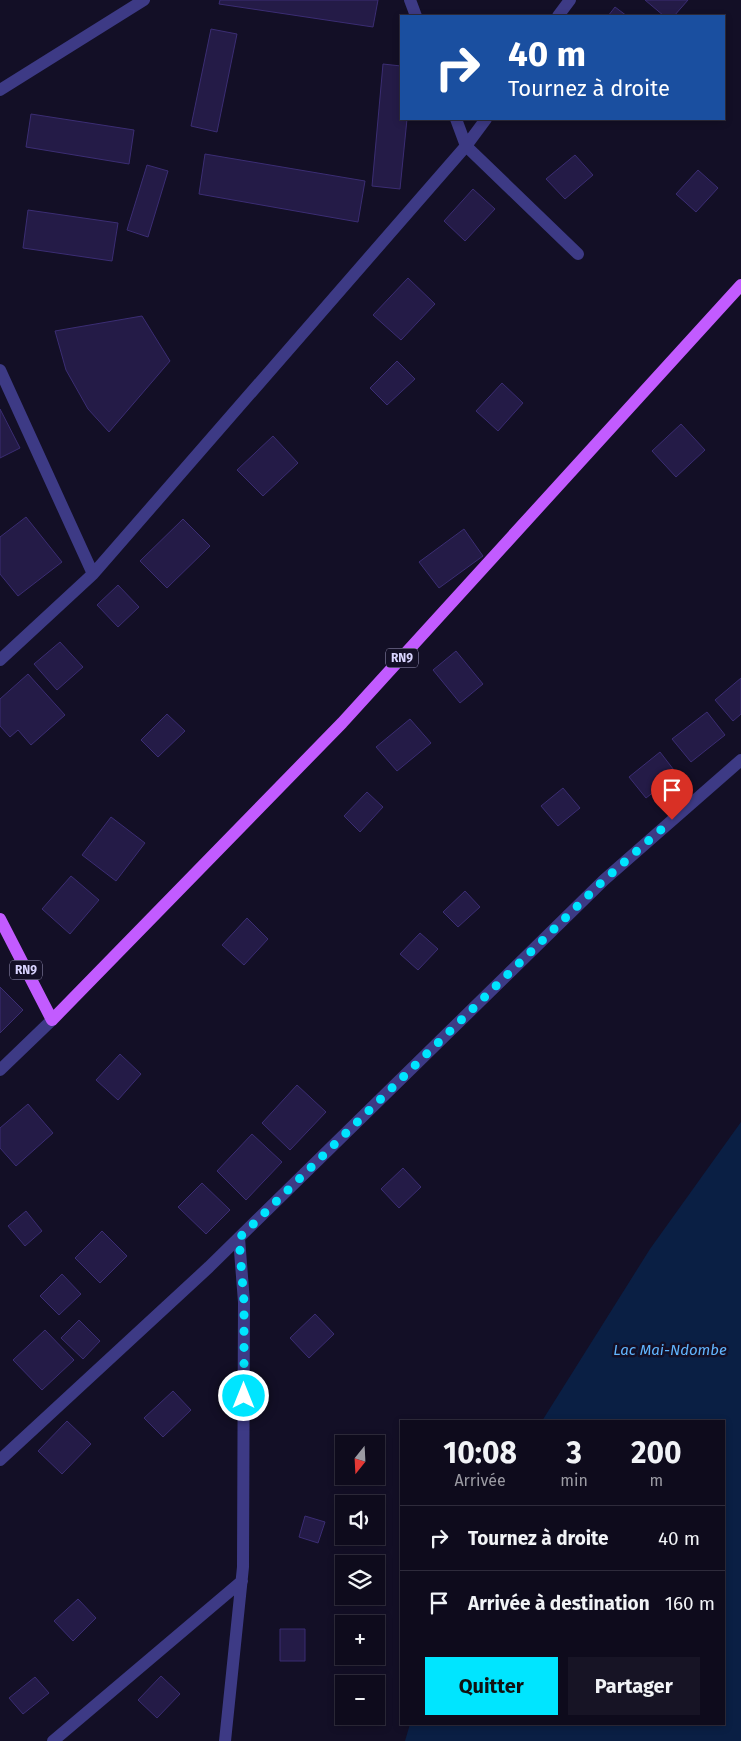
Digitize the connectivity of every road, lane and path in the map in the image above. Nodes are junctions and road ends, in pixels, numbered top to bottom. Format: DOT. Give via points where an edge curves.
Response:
graph roads {
  1 [pos="144,0"];
  2 [pos="410,0"];
  3 [pos="570,0"];
  4 [pos="129,4"];
  5 [pos="416,15"];
  6 [pos="559,15"];
  7 [pos="0,90"];
  8 [pos="456,120"];
  9 [pos="485,120"];
  10 [pos="466,146"];
  11 [pos="578,254"];
  12 [pos="741,285"];
  13 [pos="0,370"];
  14 [pos="93,574"];
  15 [pos="0,660"];
  16 [pos="741,760"];
  17 [pos="0,919"];
  18 [pos="52,1020"];
  19 [pos="0,1070"];
  20 [pos="239,1238"];
  21 [pos="0,1460"];
  22 [pos="242,1580"];
  23 [pos="53,1741"];
  24 [pos="225,1741"];
  1 -- 4 [label="street"];
  2 -- 5 [label="street"];
  3 -- 6 [label="street"];
  4 -- 7 [label="street"];
  8 -- 10 [label="street"];
  9 -- 10 [label="street"];
  10 -- 11 [label="street"];
  10 -- 14 [label="street"];
  12 -- 18 [label="main road, RN9" via="342,723"];
  13 -- 14 [label="street"];
  14 -- 15 [label="street"];
  16 -- 20 [label="street" via="604,880"];
  17 -- 18 [label="main road, RN9"];
  18 -- 19 [label="street"];
  20 -- 21 [label="street"];
  20 -- 22 [label="street" via="244,1302"];
  22 -- 23 [label="street"];
  22 -- 24 [label="street"];
}
